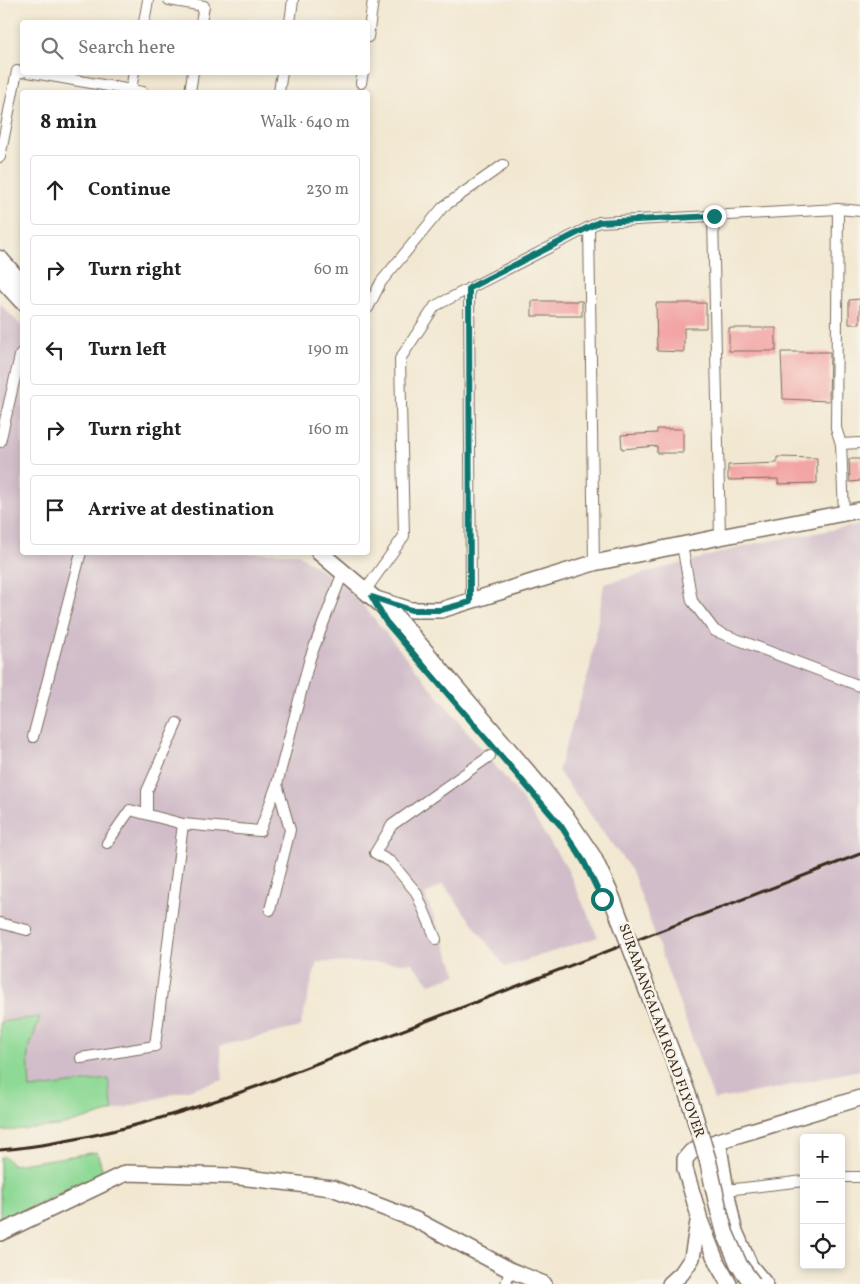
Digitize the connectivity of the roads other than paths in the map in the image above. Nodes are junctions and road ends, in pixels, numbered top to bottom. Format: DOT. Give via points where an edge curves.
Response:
graph roads {
  1 [pos="148,0"];
  2 [pos="169,0"];
  3 [pos="293,0"];
  4 [pos="372,0"];
  5 [pos="144,20"];
  6 [pos="201,20"];
  7 [pos="290,20"];
  8 [pos="370,20"];
  9 [pos="20,72"];
  10 [pos="45,75"];
  11 [pos="134,75"];
  12 [pos="193,75"];
  13 [pos="282,75"];
  14 [pos="131,90"];
  15 [pos="190,90"];
  16 [pos="280,90"];
  17 [pos="0,157"];
  18 [pos="503,165"];
  19 [pos="838,209"];
  20 [pos="860,211"];
  21 [pos="714,216"];
  22 [pos="589,227"];
  23 [pos="0,259"];
  24 [pos="0,277"];
  25 [pos="20,282"];
  26 [pos="469,288"];
  27 [pos="20,299"];
  28 [pos="370,304"];
  29 [pos="20,356"];
  30 [pos="0,442"];
  31 [pos="860,443"];
  32 [pos="841,444"];
  33 [pos="860,510"];
  34 [pos="844,513"];
  35 [pos="720,537"];
  36 [pos="682,545"];
  37 [pos="80,555"];
  38 [pos="323,555"];
  39 [pos="594,564"];
  40 [pos="343,572"];
  41 [pos="368,594"];
  42 [pos="470,602"];
  43 [pos="391,619"];
  44 [pos="860,686"];
  45 [pos="177,723"];
  46 [pos="33,737"];
  47 [pos="490,756"];
  48 [pos="277,784"];
  49 [pos="146,814"];
  50 [pos="183,824"];
  51 [pos="107,843"];
  52 [pos="270,910"];
  53 [pos="0,923"];
  54 [pos="26,930"];
  55 [pos="436,939"];
  56 [pos="81,1058"];
  57 [pos="860,1098"];
  58 [pos="718,1141"];
  59 [pos="845,1177"];
  60 [pos="860,1177"];
  61 [pos="800,1181"];
  62 [pos="726,1190"];
  63 [pos="699,1216"];
  64 [pos="0,1233"];
  65 [pos="508,1277"];
  66 [pos="544,1284"];
  67 [pos="670,1284"];
  68 [pos="728,1284"];
  69 [pos="742,1284"];
  70 [pos="753,1284"];
  71 [pos="765,1284"];
  1 -- 5 [label="street"];
  2 -- 6 [label="street" via="204,6"];
  3 -- 7 [label="street"];
  4 -- 8 [label="street"];
  9 -- 17 [label="street" via="17,71"];
  10 -- 14 [label="street"];
  11 -- 14 [label="street"];
  12 -- 15 [label="street"];
  13 -- 16 [label="street"];
  18 -- 28 [label="street" via="443,207 381,282"];
  19 -- 20 [label="street"];
  19 -- 21 [label="street"];
  19 -- 32 [label="street" via="836,428"];
  21 -- 22 [label="street" via="599,222"];
  21 -- 35 [label="street"];
  22 -- 26 [label="street"];
  22 -- 39 [label="street"];
  23 -- 25 [label="main road"];
  24 -- 27 [label="main road"];
  26 -- 41 [label="street" via="435,306 400,358 404,536"];
  26 -- 42 [label="street"];
  29 -- 30 [label="street"];
  31 -- 32 [label="street"];
  32 -- 34 [label="street"];
  33 -- 34 [label="street"];
  34 -- 35 [label="street"];
  35 -- 36 [label="street"];
  36 -- 39 [label="street"];
  36 -- 44 [label="street" via="692,600 716,631"];
  37 -- 46 [label="street"];
  38 -- 40 [label="main road, SURAMANGALAM ROAD FLYOVER"];
  39 -- 42 [label="street"];
  40 -- 41 [label="main road, SURAMANGALAM ROAD FLYOVER"];
  40 -- 48 [label="street" via="310,658"];
  41 -- 42 [label="street" via="411,610 441,610"];
  41 -- 43 [label="main road, SURAMANGALAM ROAD FLYOVER"];
  43 -- 69 [label="main road, SURAMANGALAM ROAD FLYOVER" via="561,826 584,862 602,899 680,1100 716,1236 731,1270"];
  43 -- 70 [label="main road, SURAMANGALAM ROAD FLYOVER, bridge" via="568,820 593,857 689,1098 725,1233 739,1265"];
  45 -- 49 [label="street" via="146,791"];
  47 -- 55 [label="street" via="392,825 375,853 390,862 416,892"];
  48 -- 50 [label="street" via="260,831"];
  48 -- 52 [label="street" via="290,830"];
  49 -- 50 [label="street"];
  49 -- 51 [label="street" via="130,810"];
  50 -- 56 [label="street" via="155,1046"];
  53 -- 54 [label="street"];
  57 -- 58 [label="street"];
  58 -- 62 [label="street"];
  58 -- 63 [label="street" via="690,1152 685,1159"];
  59 -- 60 [label="street"];
  61 -- 62 [label="street"];
  62 -- 71 [label="street" via="734,1229 750,1266"];
  63 -- 67 [label="street" via="692,1258 682,1274"];
  63 -- 68 [label="street"];
  64 -- 65 [label="street" via="126,1173 232,1176 332,1188 416,1220"];
  65 -- 66 [label="street"];
}
